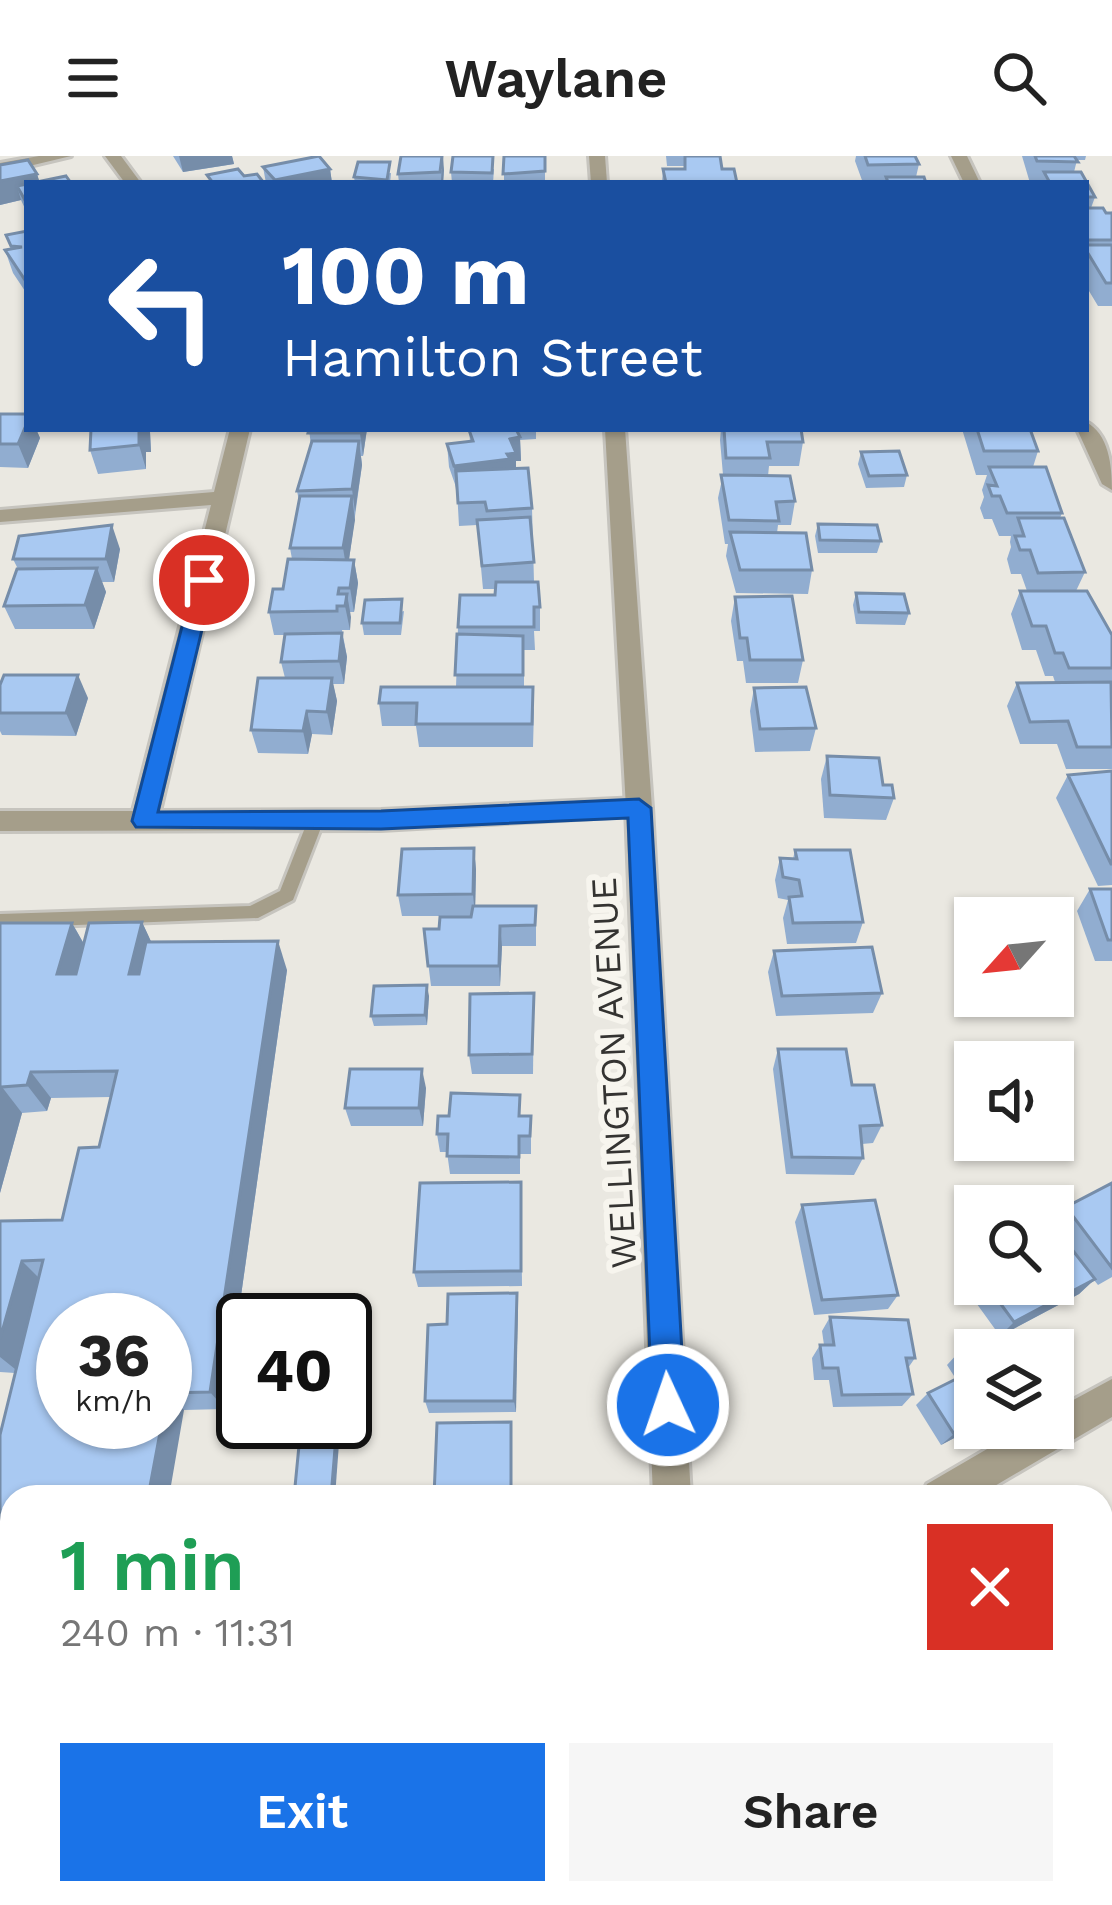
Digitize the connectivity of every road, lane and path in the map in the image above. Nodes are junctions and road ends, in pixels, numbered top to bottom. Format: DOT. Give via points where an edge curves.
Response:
graph roads {
  1 [pos="64,156"];
  2 [pos="0,168"];
  3 [pos="239,432"];
  4 [pos="615,432"];
  5 [pos="1088,432"];
  6 [pos="1112,484"];
  7 [pos="225,497"];
  8 [pos="0,516"];
  9 [pos="639,808"];
  10 [pos="316,820"];
  11 [pos="0,821"];
  12 [pos="144,821"];
  13 [pos="0,921"];
  14 [pos="1112,1397"];
  15 [pos="672,1485"];
  16 [pos="961,1485"];
  1 -- 2 [label="street"];
  3 -- 7 [label="street"];
  4 -- 9 [label="street, WELLINGTON AVENUE"];
  5 -- 6 [label="street"];
  7 -- 8 [label="street"];
  7 -- 12 [label="street"];
  9 -- 10 [label="street"];
  9 -- 15 [label="street, WELLINGTON AVENUE"];
  10 -- 12 [label="street"];
  10 -- 13 [label="lane" via="287,895 252,914"];
  11 -- 12 [label="street"];
  14 -- 16 [label="street"];
}
